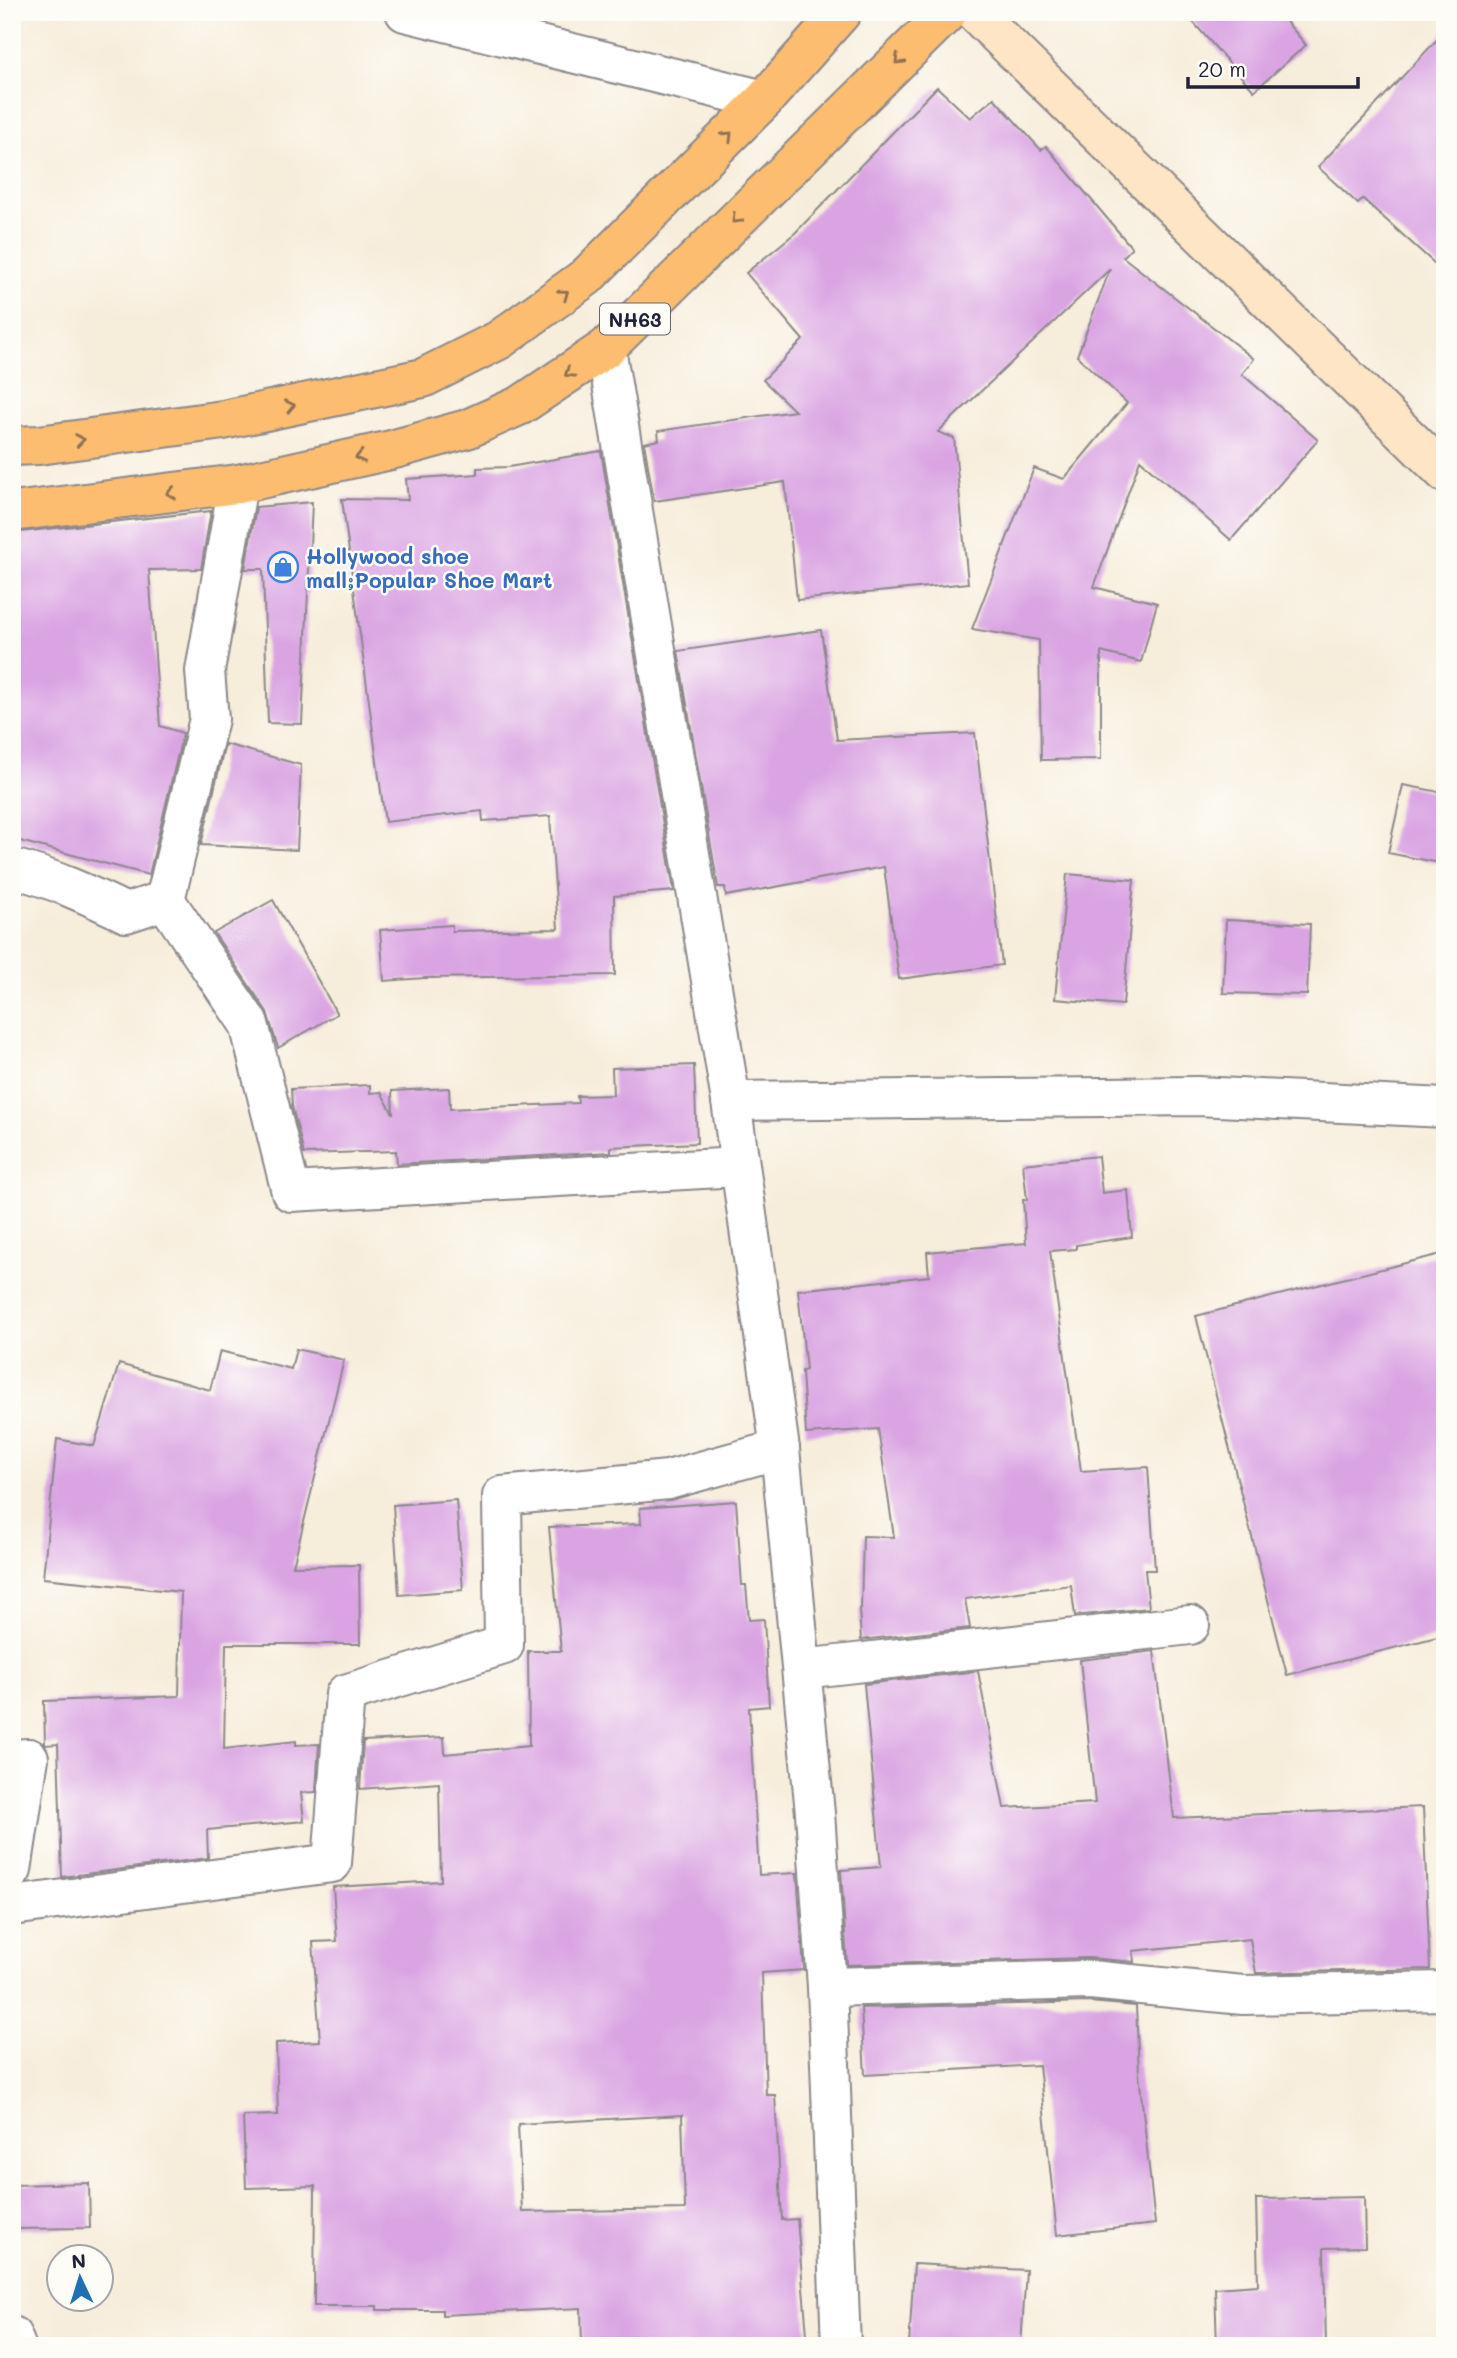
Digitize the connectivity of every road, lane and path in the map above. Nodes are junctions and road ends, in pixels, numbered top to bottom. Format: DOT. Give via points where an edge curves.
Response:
graph roads {
  1 [pos="405,12"];
  2 [pos="842,12"];
  3 [pos="948,12"];
  4 [pos="974,12"];
  5 [pos="764,100"];
  6 [pos="606,348"];
  7 [pos="12,446"];
  8 [pos="1445,473"];
  9 [pos="238,484"];
  10 [pos="12,512"];
  11 [pos="12,868"];
  12 [pos="165,900"];
  13 [pos="731,1101"];
  14 [pos="1445,1108"];
  15 [pos="739,1167"];
  16 [pos="780,1449"];
  17 [pos="1190,1625"];
  18 [pos="802,1670"];
  19 [pos="12,1759"];
  20 [pos="12,1870"];
  21 [pos="12,1906"];
  22 [pos="827,1987"];
  23 [pos="1445,1991"];
  24 [pos="12,2336"];
  25 [pos="16,2346"];
  26 [pos="841,2346"];
  1 -- 5 [label="street"];
  2 -- 5 [label="highway, NH63"];
  3 -- 6 [label="highway, NH63, one-way"];
  4 -- 8 [label="street"];
  7 -- 5 [label="highway, NH63, one-way" via="223,420 423,378 499,340 586,277"];
  6 -- 9 [label="highway, NH63, one-way" via="521,405 467,429"];
  6 -- 13 [label="street"];
  9 -- 10 [label="highway, NH63, one-way"];
  9 -- 12 [label="street" via="205,671 209,719"];
  11 -- 12 [label="street" via="83,892 126,913"];
  12 -- 15 [label="street" via="249,1024 291,1192"];
  13 -- 14 [label="street" via="1197,1096"];
  13 -- 15 [label="street"];
  15 -- 16 [label="street"];
  16 -- 18 [label="street"];
  16 -- 21 [label="street" via="668,1480 502,1496 504,1645 345,1694 332,1863"];
  17 -- 18 [label="street"];
  18 -- 22 [label="street"];
  19 -- 20 [label="street" via="29,1758"];
  22 -- 23 [label="street" via="1090,1980 1243,1995"];
  22 -- 26 [label="street"];
  24 -- 25 [label="street"];
}
